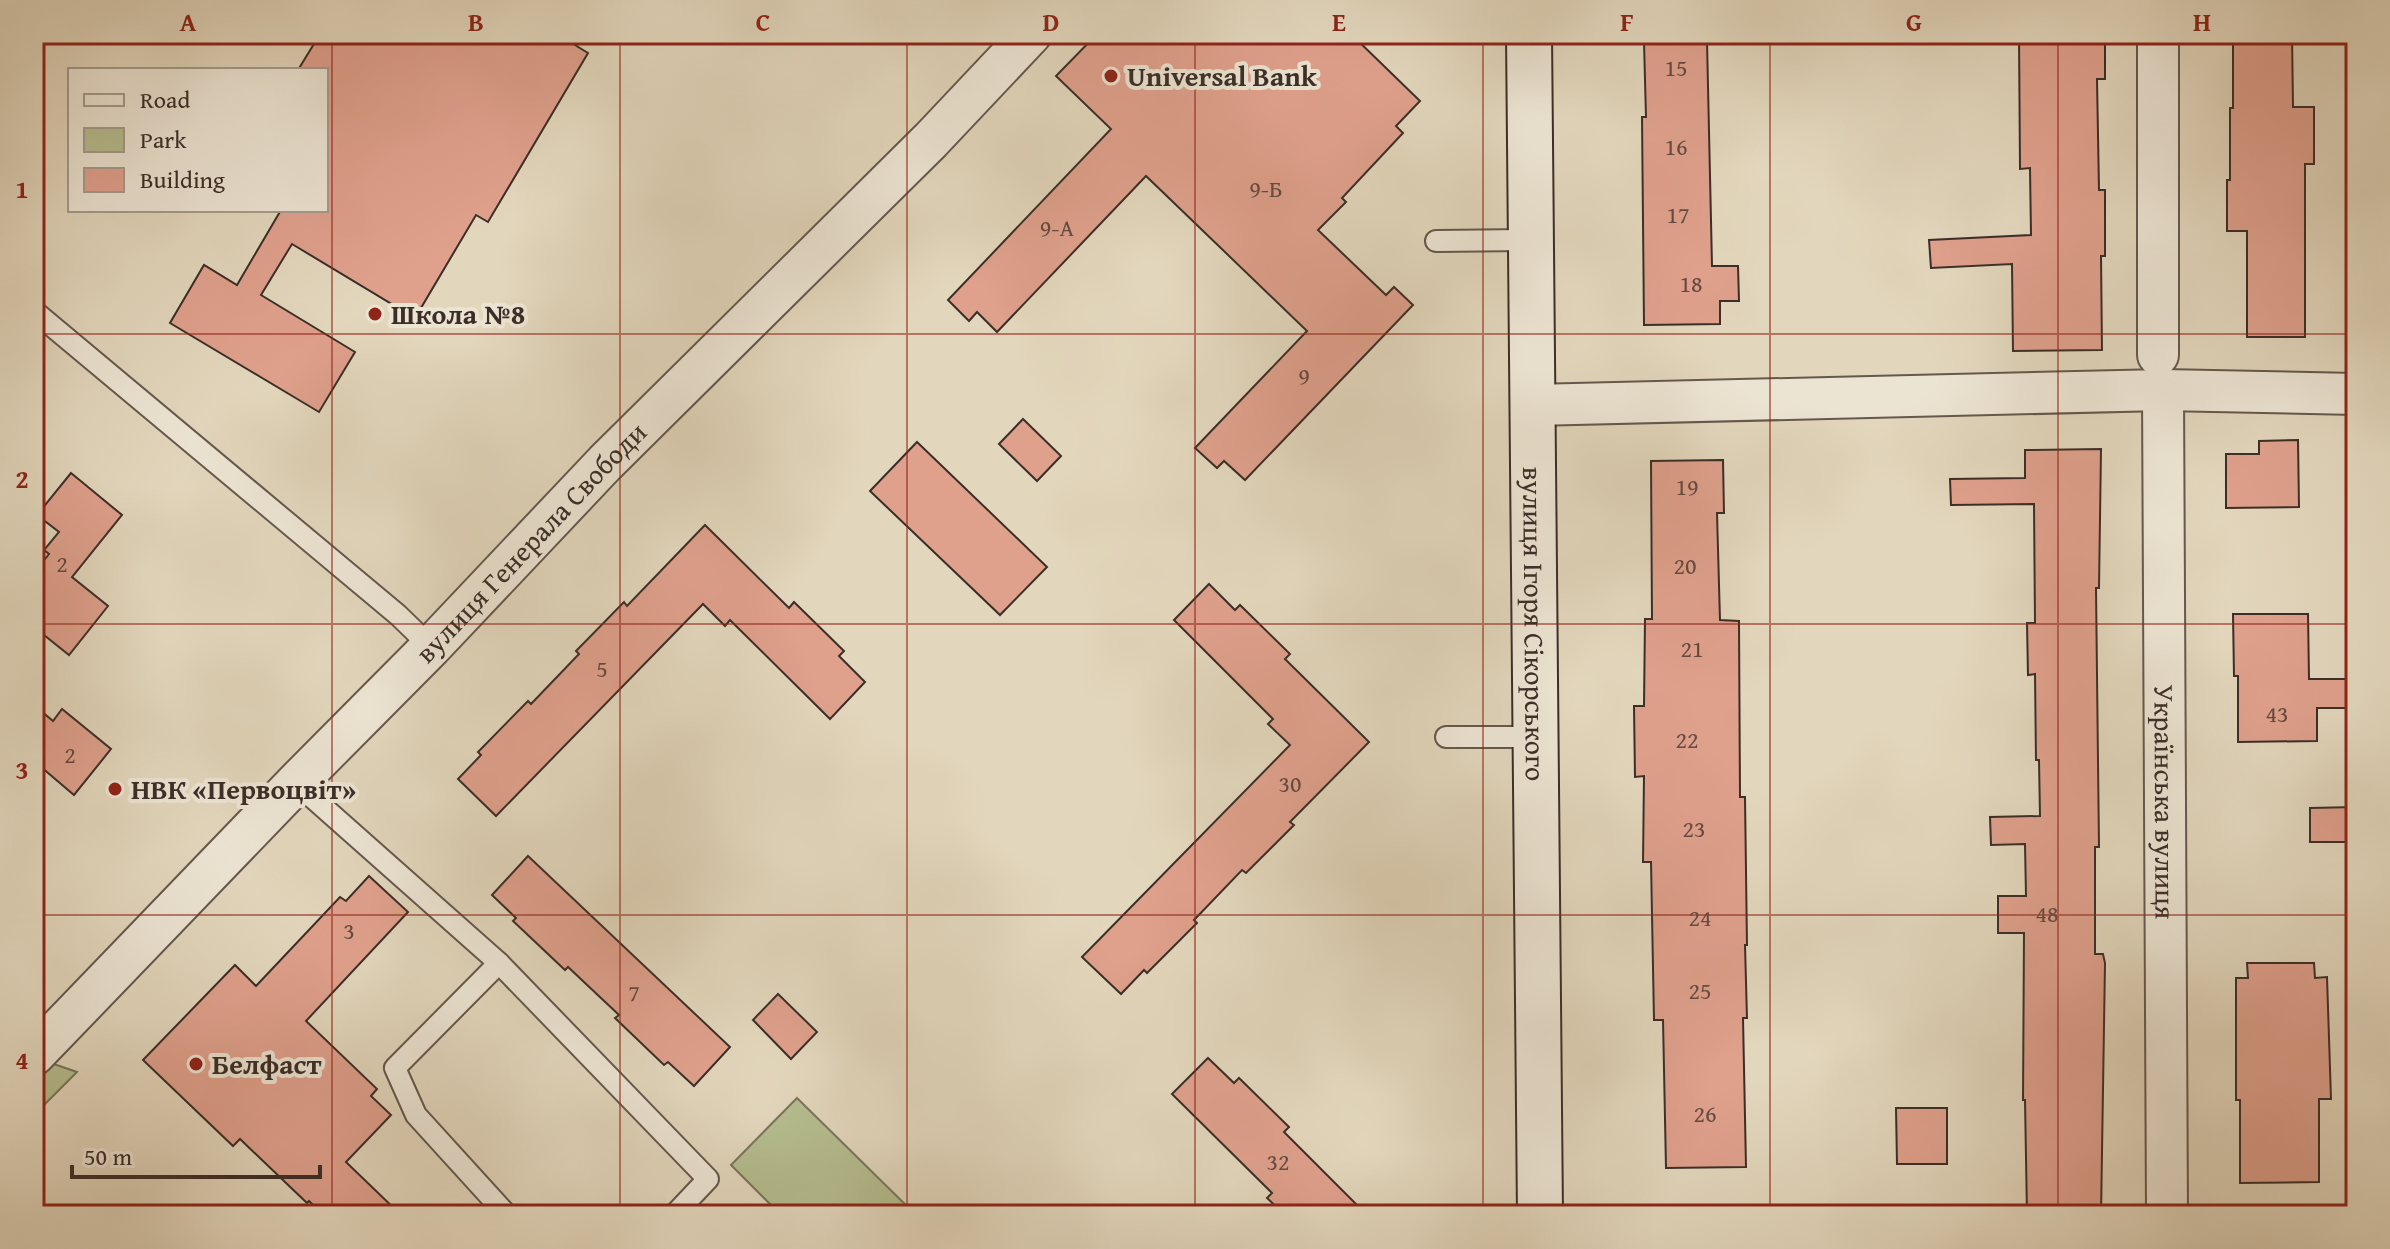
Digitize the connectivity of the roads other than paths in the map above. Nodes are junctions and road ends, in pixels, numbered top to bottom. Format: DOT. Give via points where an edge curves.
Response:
graph roads {
  1 [pos="1031,34"];
  2 [pos="1529,34"];
  3 [pos="2158,34"];
  4 [pos="1531,240"];
  5 [pos="1436,241"];
  6 [pos="34,311"];
  7 [pos="2160,372"];
  8 [pos="2356,394"];
  9 [pos="1533,405"];
  10 [pos="431,647"];
  11 [pos="1446,737"];
  12 [pos="1536,737"];
  13 [pos="296,783"];
  14 [pos="499,963"];
  15 [pos="34,1055"];
  16 [pos="507,1215"];
  17 [pos="674,1215"];
  18 [pos="1540,1215"];
  19 [pos="2167,1215"];
  1 -- 10 [label="street, вулиця Генерала Свободи" via="605,463"];
  2 -- 4 [label="street, вулиця Ігоря Сікорського"];
  3 -- 7 [label="street, Українська вулиця"];
  4 -- 5 [label="lane"];
  4 -- 9 [label="street, вулиця Ігоря Сікорського"];
  6 -- 10 [label="lane"];
  7 -- 8 [label="street"];
  7 -- 9 [label="street"];
  7 -- 19 [label="street, Українська вулиця"];
  9 -- 12 [label="street, вулиця Ігоря Сікорського"];
  10 -- 13 [label="street, вулиця Генерала Свободи"];
  11 -- 12 [label="lane"];
  12 -- 18 [label="street, вулиця Ігоря Сікорського"];
  13 -- 14 [label="lane"];
  13 -- 15 [label="street, вулиця Генерала Свободи"];
  14 -- 16 [label="lane" via="395,1068 416,1115"];
  14 -- 17 [label="lane" via="708,1179"];
}
